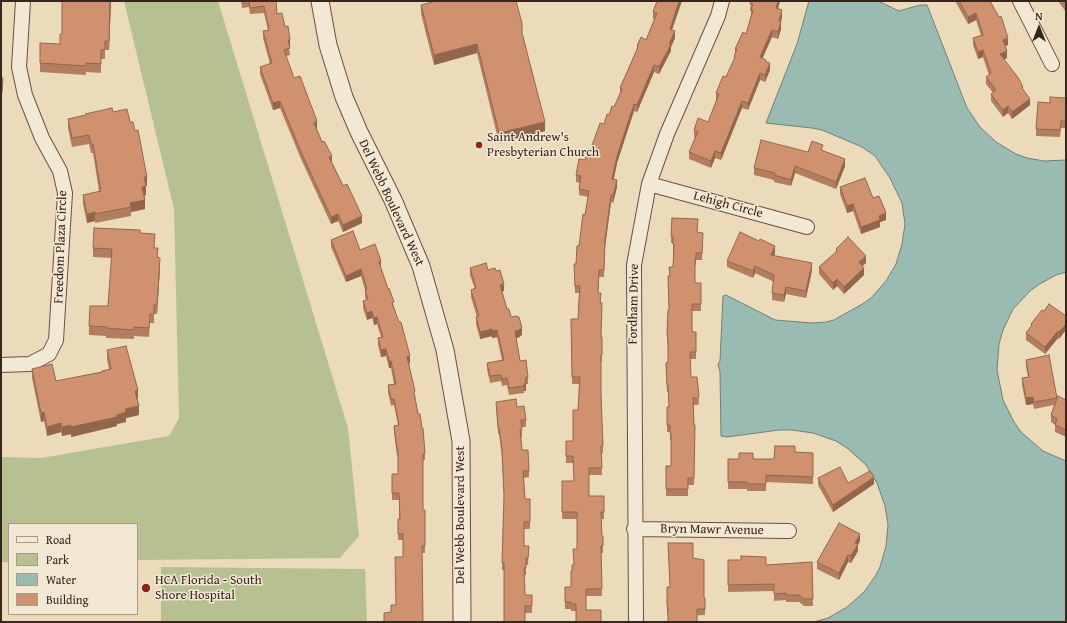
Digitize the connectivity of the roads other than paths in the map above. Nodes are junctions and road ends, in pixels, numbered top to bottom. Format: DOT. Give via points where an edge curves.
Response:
graph roads {
  1 [pos="24,1"];
  2 [pos="320,1"];
  3 [pos="722,1"];
  4 [pos="1020,1"];
  5 [pos="1052,64"];
  6 [pos="649,184"];
  7 [pos="806,226"];
  8 [pos="1,365"];
  9 [pos="634,529"];
  10 [pos="789,531"];
  11 [pos="462,622"];
  12 [pos="636,622"];
  1 -- 8 [label="street, Freedom Plaza Circle" via="19,67 25,95 39,131 60,171 65,193 56,340 49,354 30,364"];
  2 -- 11 [label="street, Del Webb Boulevard West" via="328,45 344,97 422,266 445,350 461,442"];
  3 -- 6 [label="street, Fordham Drive" via="718,16 666,134"];
  4 -- 5 [label="street"];
  6 -- 7 [label="street, Lehigh Circle"];
  6 -- 9 [label="street, Fordham Drive" via="634,265"];
  9 -- 10 [label="street, Bryn Mawr Avenue"];
  9 -- 12 [label="street, Fordham Drive"];
}
